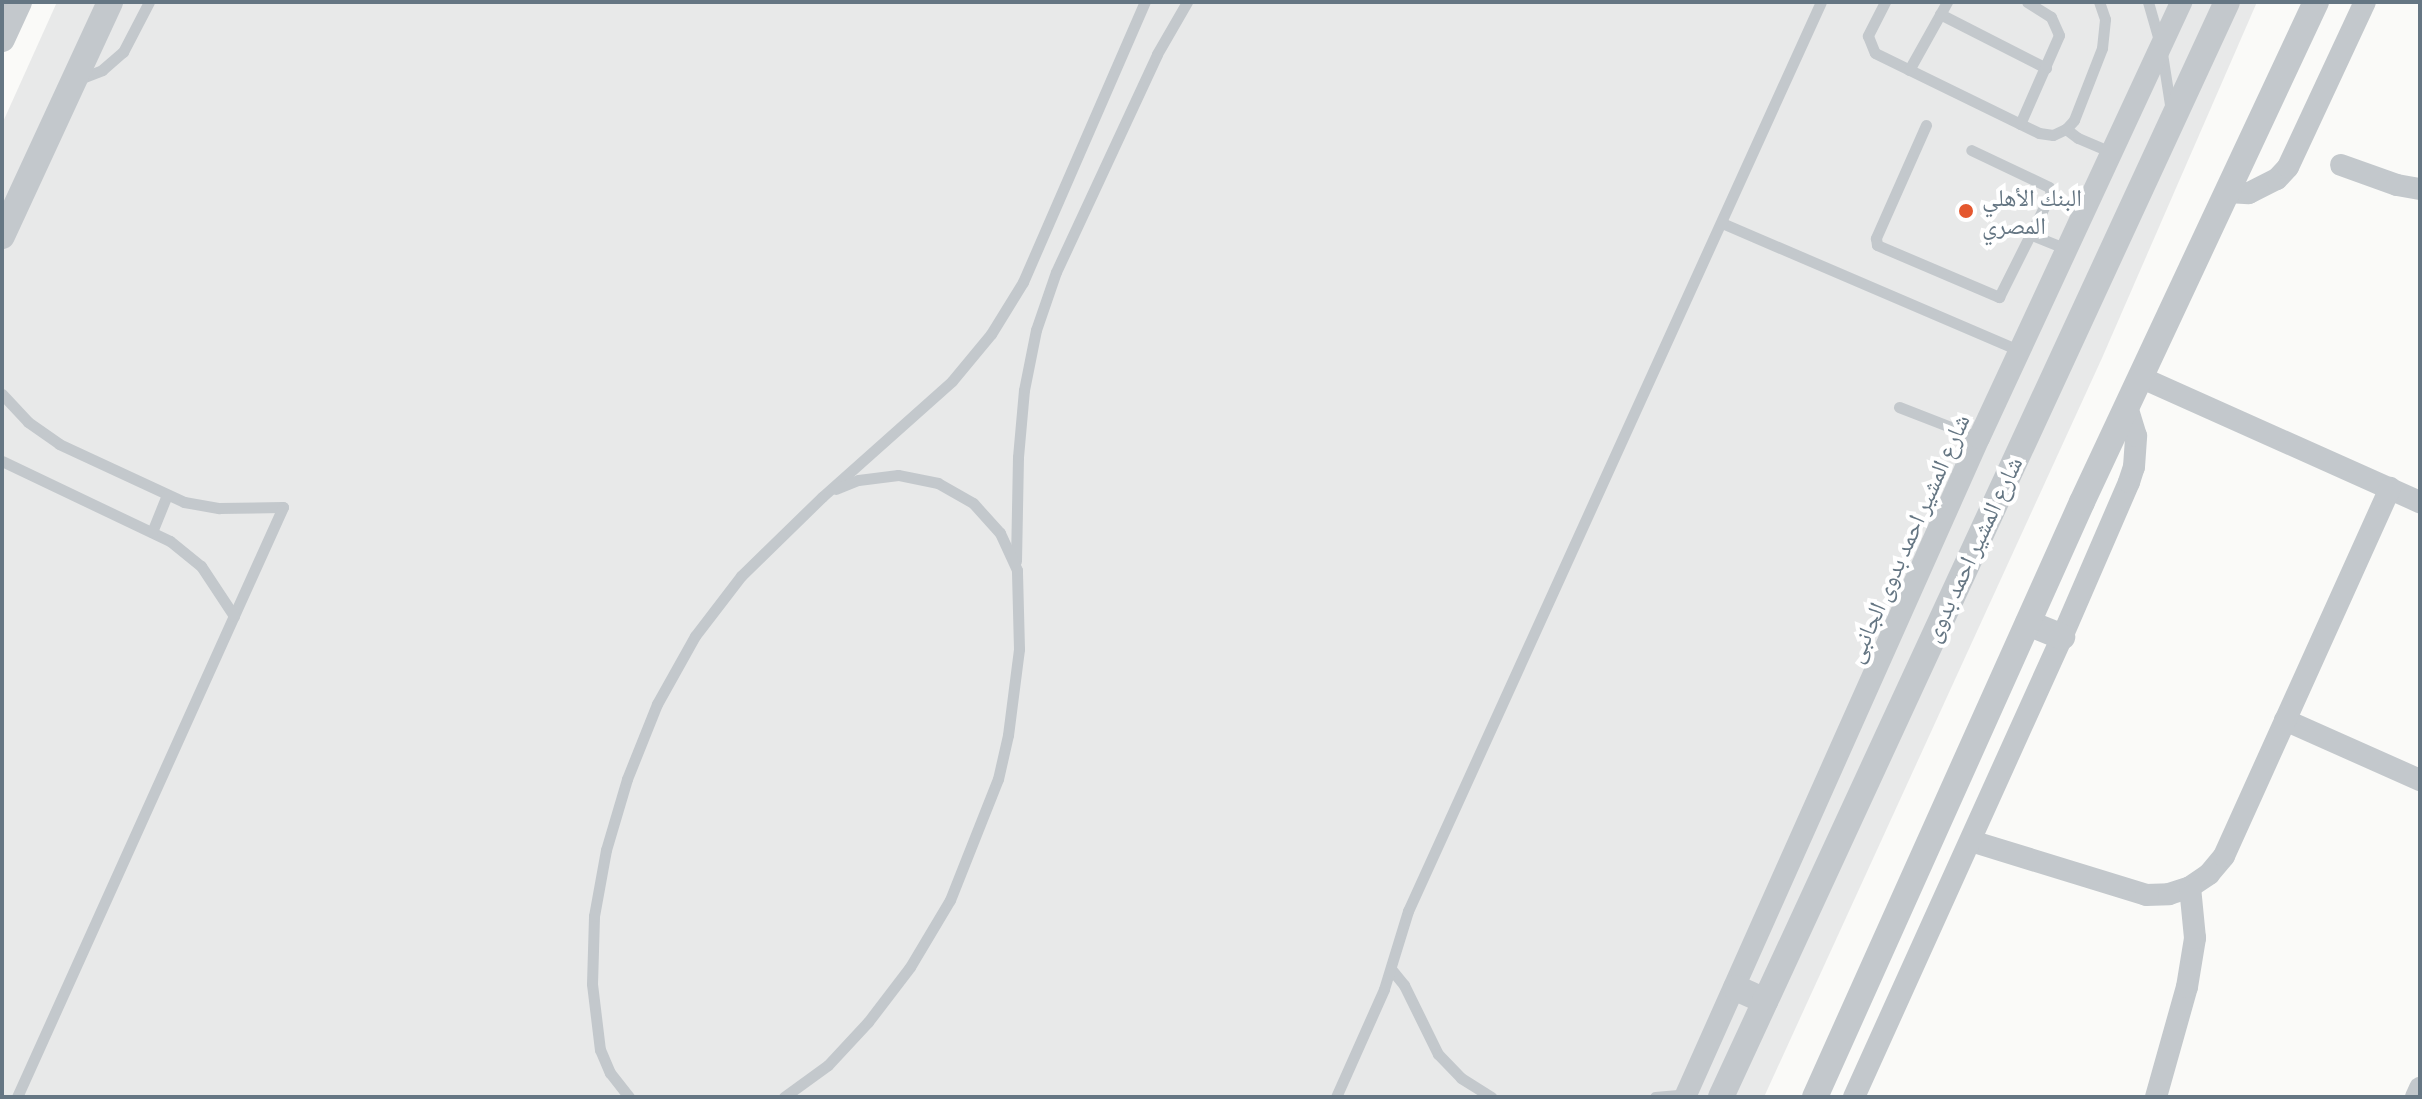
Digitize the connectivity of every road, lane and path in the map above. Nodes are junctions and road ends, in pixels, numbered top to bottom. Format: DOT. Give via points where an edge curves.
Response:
graph roads {
  1 [pos="19,2"];
  2 [pos="110,2"];
  3 [pos="149,2"];
  4 [pos="1145,2"];
  5 [pos="1187,2"];
  6 [pos="1821,2"];
  7 [pos="1885,2"];
  8 [pos="1947,2"];
  9 [pos="2027,2"];
  10 [pos="2099,2"];
  11 [pos="2148,2"];
  12 [pos="2181,2"];
  13 [pos="2227,2"];
  14 [pos="2316,2"];
  15 [pos="2365,2"];
  16 [pos="1940,14"];
  17 [pos="2,39"];
  18 [pos="2161,47"];
  19 [pos="2046,68"];
  20 [pos="1909,70"];
  21 [pos="75,80"];
  22 [pos="2172,121"];
  23 [pos="2020,124"];
  24 [pos="1926,125"];
  25 [pos="2066,129"];
  26 [pos="1971,150"];
  27 [pos="2114,153"];
  28 [pos="2341,165"];
  29 [pos="2420,189"];
  30 [pos="2227,192"];
  31 [pos="1722,223"];
  32 [pos="2032,235"];
  33 [pos="2,236"];
  34 [pos="2066,249"];
  35 [pos="2019,350"];
  36 [pos="2140,377"];
  37 [pos="2,394"];
  38 [pos="2127,406"];
  39 [pos="1899,407"];
  40 [pos="1979,438"];
  41 [pos="2,461"];
  42 [pos="2390,488"];
  43 [pos="167,495"];
  44 [pos="822,497"];
  45 [pos="2420,502"];
  46 [pos="152,532"];
  47 [pos="1017,570"];
  48 [pos="234,616"];
  49 [pos="2028,623"];
  50 [pos="2062,637"];
  51 [pos="2285,720"];
  52 [pos="2420,780"];
  53 [pos="1971,841"];
  54 [pos="2190,887"];
  55 [pos="1391,969"];
  56 [pos="1736,988"];
  57 [pos="1765,1001"];
  58 [pos="617,1084"];
  59 [pos="2420,1088"];
  60 [pos="1686,1096"];
  61 [pos="17,1097"];
  62 [pos="617,1097"];
  63 [pos="629,1097"];
  64 [pos="784,1097"];
  65 [pos="1336,1097"];
  66 [pos="1492,1097"];
  67 [pos="1655,1097"];
  68 [pos="1721,1097"];
  69 [pos="1815,1097"];
  70 [pos="1854,1097"];
  71 [pos="2156,1097"];
  72 [pos="2416,1097"];
  1 -- 17 [label="street"];
  2 -- 21 [label="street"];
  3 -- 21 [label="lane" via="123,52 102,70"];
  4 -- 44 [label="lane" via="1008,309 952,381"];
  5 -- 47 [label="lane" via="1157,54 1063,257 1036,330 1018,457"];
  6 -- 31 [label="lane"];
  7 -- 20 [label="lane" via="1869,31 1869,43 1875,53"];
  8 -- 16 [label="lane"];
  9 -- 19 [label="lane" via="2058,28 2058,42"];
  10 -- 25 [label="lane" via="2105,19 2102,48"];
  11 -- 18 [label="lane"];
  12 -- 18 [label="street, شارع المشير احمد بدوى الجانبى"];
  13 -- 22 [label="street, شارع المشير احمد بدوى"];
  14 -- 30 [label="street"];
  15 -- 30 [label="street" via="2288,167 2264,187"];
  16 -- 19 [label="lane"];
  16 -- 20 [label="lane"];
  18 -- 22 [label="lane"];
  18 -- 27 [label="street, شارع المشير احمد بدوى الجانبى"];
  19 -- 23 [label="lane"];
  20 -- 23 [label="lane"];
  21 -- 33 [label="street"];
  22 -- 57 [label="street, شارع المشير احمد بدوى"];
  23 -- 25 [label="lane" via="2046,135"];
  24 -- 32 [label="lane" via="1877,245 1999,297"];
  25 -- 27 [label="lane"];
  26 -- 32 [label="lane" via="2049,187 2049,200"];
  27 -- 34 [label="street, شارع المشير احمد بدوى الجانبى"];
  28 -- 29 [label="street"];
  30 -- 36 [label="street"];
  31 -- 35 [label="lane"];
  31 -- 55 [label="lane" via="1408,911"];
  32 -- 34 [label="lane"];
  34 -- 35 [label="street, شارع المشير احمد بدوى الجانبى"];
  35 -- 40 [label="street, شارع المشير احمد بدوى الجانبى"];
  36 -- 38 [label="street"];
  36 -- 42 [label="street"];
  37 -- 43 [label="lane" via="59,444"];
  38 -- 49 [label="street"];
  38 -- 50 [label="street" via="2136,436 2134,467"];
  39 -- 40 [label="lane"];
  40 -- 56 [label="street, شارع المشير احمد بدوى الجانبى"];
  41 -- 46 [label="lane"];
  42 -- 45 [label="street"];
  42 -- 51 [label="street"];
  43 -- 46 [label="lane"];
  43 -- 48 [label="lane" via="219,508 283,507"];
  44 -- 47 [label="lane" via="878,476 938,483 988,517"];
  44 -- 58 [label="lane" via="741,576 702,626 657,704 627,779 599,883 592,950 600,1050"];
  46 -- 48 [label="lane" via="201,566"];
  47 -- 64 [label="lane" via="1019,649 1008,735 966,864 931,934 868,1022 828,1065"];
  48 -- 61 [label="lane"];
  49 -- 50 [label="street"];
  49 -- 69 [label="street"];
  50 -- 53 [label="street"];
  51 -- 52 [label="street"];
  51 -- 54 [label="street" via="2224,856"];
  53 -- 54 [label="street" via="2146,895"];
  53 -- 70 [label="street"];
  54 -- 71 [label="street" via="2195,938"];
  55 -- 65 [label="lane"];
  55 -- 66 [label="lane" via="1438,1054 1461,1078"];
  56 -- 57 [label="street"];
  56 -- 60 [label="street, شارع المشير احمد بدوى الجانبى"];
  57 -- 68 [label="street, شارع المشير احمد بدوى"];
  58 -- 62 [label="lane"];
  58 -- 63 [label="lane"];
  59 -- 72 [label="street"];
  60 -- 67 [label="lane"];
}
